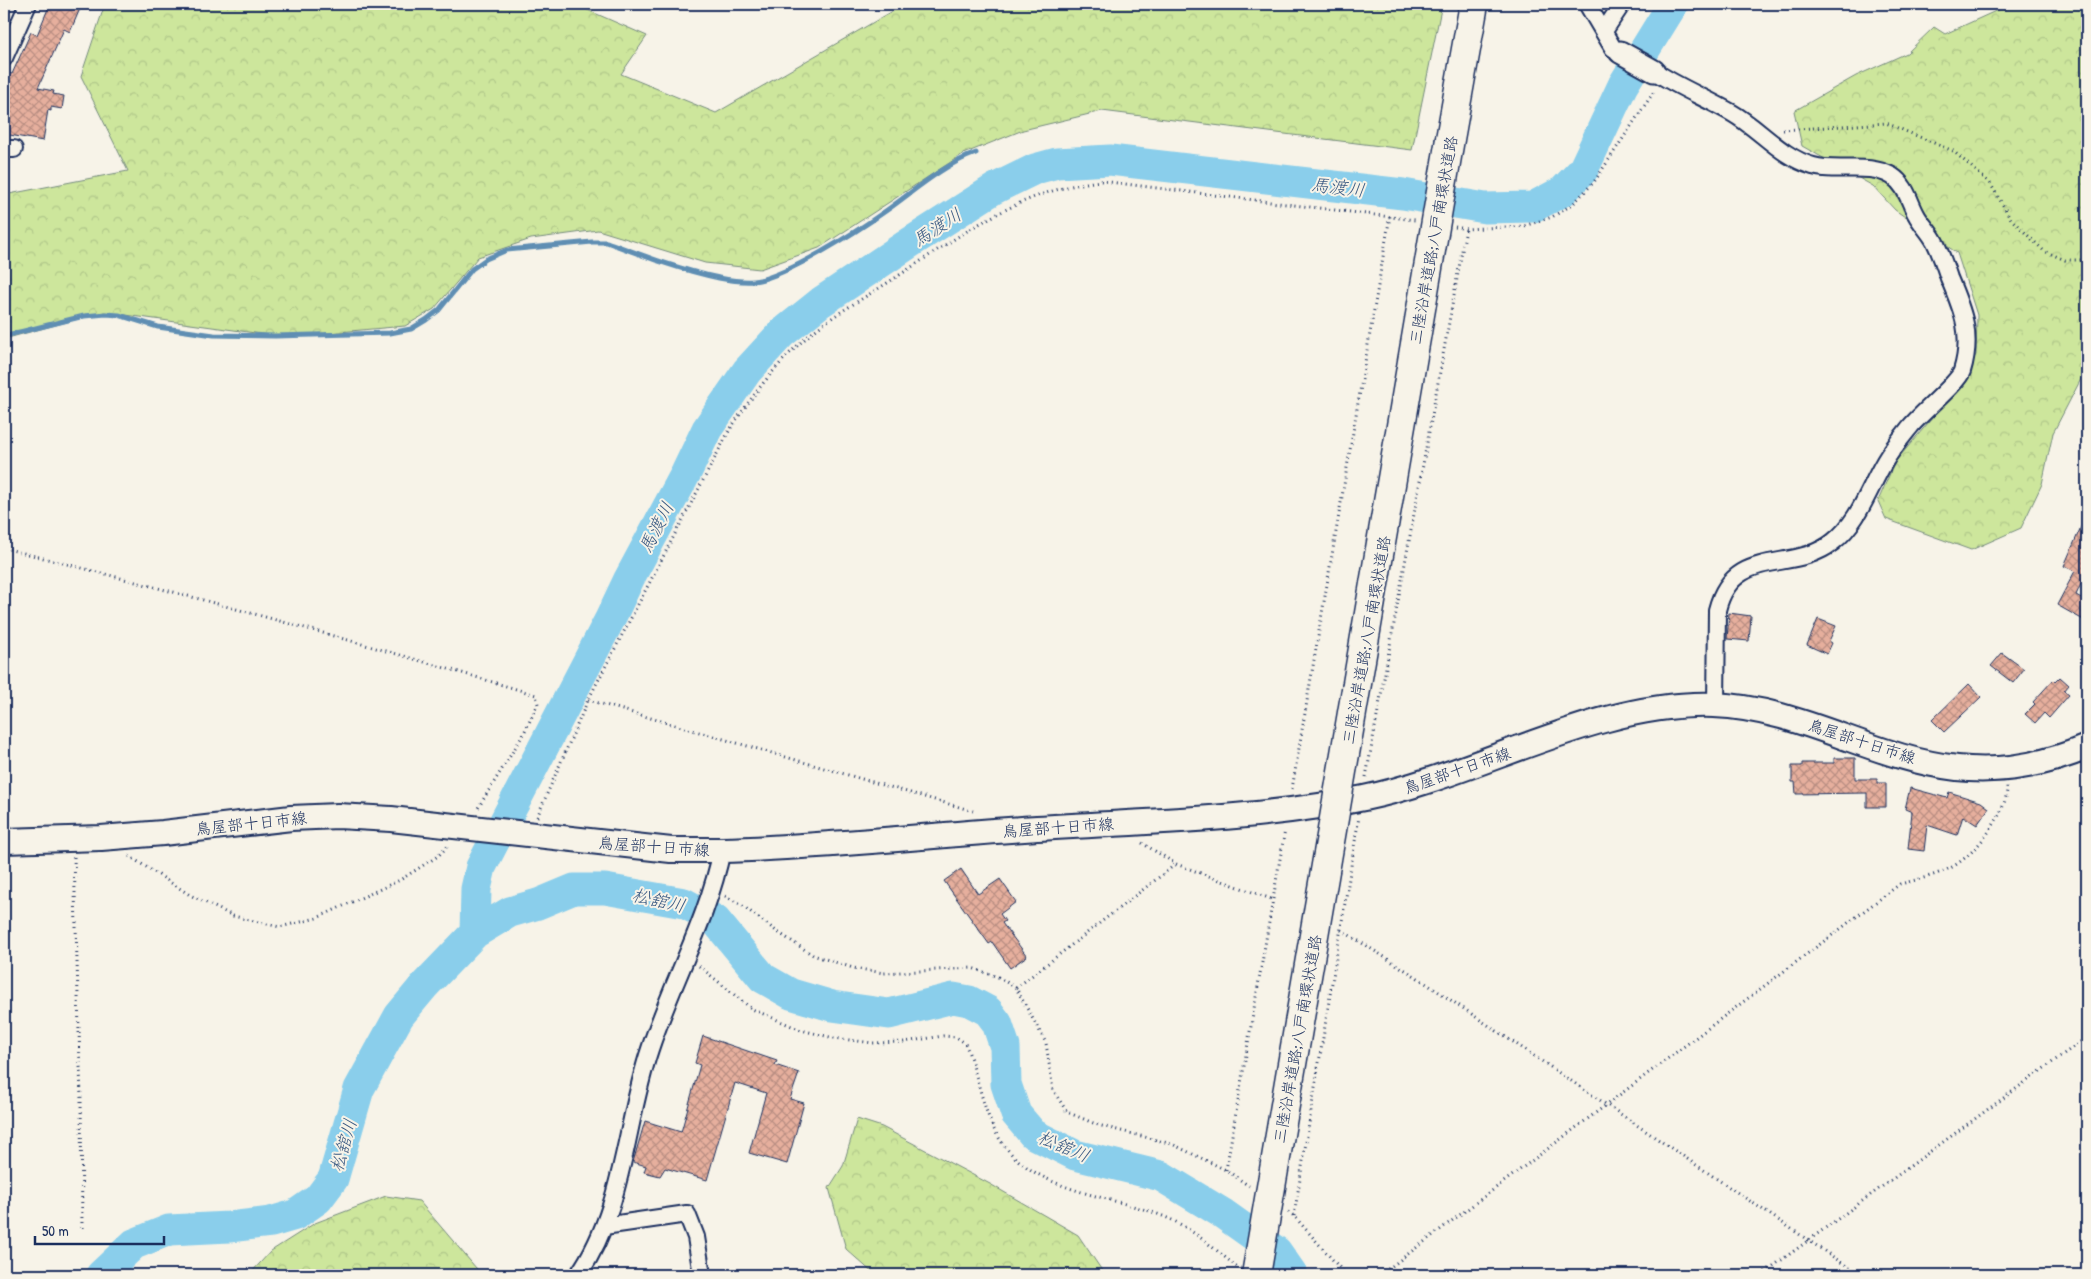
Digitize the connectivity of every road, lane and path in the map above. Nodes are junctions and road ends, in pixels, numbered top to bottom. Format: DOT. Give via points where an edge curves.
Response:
graph roads {
  1 [pos="28,4"];
  2 [pos="1474,4"];
  3 [pos="1587,4"];
  4 [pos="1622,4"];
  5 [pos="1604,31"];
  6 [pos="1620,52"];
  7 [pos="4,58"];
  8 [pos="1659,74"];
  9 [pos="1760,132"];
  10 [pos="1390,216"];
  11 [pos="1418,221"];
  12 [pos="1447,226"];
  13 [pos="1466,229"];
  14 [pos="2087,260"];
  15 [pos="4,548"];
  16 [pos="588,700"];
  17 [pos="1716,705"];
  18 [pos="2087,747"];
  19 [pos="2006,768"];
  20 [pos="1362,799"];
  21 [pos="1288,809"];
  22 [pos="976,812"];
  23 [pos="1130,823"];
  24 [pos="470,828"];
  25 [pos="523,834"];
  26 [pos="101,838"];
  27 [pos="74,839"];
  28 [pos="4,840"];
  29 [pos="722,850"];
  30 [pos="1176,864"];
  31 [pos="712,893"];
  32 [pos="1274,900"];
  33 [pos="1341,930"];
  34 [pos="688,951"];
  35 [pos="1016,988"];
  36 [pos="2087,1037"];
  37 [pos="1607,1106"];
  38 [pos="604,1226"];
  39 [pos="82,1228"];
  40 [pos="1810,1240"];
  41 [pos="1248,1272"];
  42 [pos="578,1275"];
  43 [pos="702,1275"];
  44 [pos="1346,1275"];
  45 [pos="1380,1275"];
  46 [pos="1761,1275"];
  47 [pos="1860,1275"];
  1 -- 7 [label="street"];
  2 -- 41 [label="highway, 三陸沿岸道路;八戸南環状道路, bridge"];
  3 -- 5 [label="street"];
  4 -- 5 [label="street"];
  5 -- 6 [label="street" via="1613,48"];
  6 -- 8 [label="street"];
  8 -- 9 [label="street" via="1733,113"];
  8 -- 13 [label="path" via="1594,182 1573,204 1552,218 1524,226"];
  9 -- 14 [label="path" via="1886,123 1958,154 1990,183 2011,219 2044,251 2065,260"];
  9 -- 17 [label="street" via="1784,153 1813,166 1868,169 1892,176 1905,189 1917,216 1935,242 1964,315 1967,347 1961,374 1911,426 1886,459 1854,520 1833,542 1813,553 1750,567 1728,584 1717,610"];
  10 -- 11 [label="path"];
  10 -- 16 [label="path" via="1101,181 1038,194 991,216 818,328 780,364 748,401 724,440"];
  10 -- 21 [label="path"];
  12 -- 13 [label="path"];
  13 -- 20 [label="path"];
  15 -- 24 [label="path" via="399,653 536,695 538,704 523,735"];
  16 -- 22 [label="path"];
  16 -- 25 [label="path"];
  17 -- 19 [label="main road, 鳥屋部十日市線" via="1740,706 1775,714 1927,763 1982,770"];
  17 -- 20 [label="main road, 鳥屋部十日市線" via="1683,704 1636,711 1406,788"];
  18 -- 19 [label="main road, 鳥屋部十日市線" via="2043,762"];
  19 -- 37 [label="path" via="2007,790 1999,814 1968,856 1949,869 1900,884"];
  20 -- 21 [label="main road, 鳥屋部十日市線"];
  20 -- 33 [label="path"];
  21 -- 23 [label="main road, 鳥屋部十日市線"];
  21 -- 32 [label="path"];
  23 -- 29 [label="main road, 鳥屋部十日市線"];
  23 -- 30 [label="path" via="1142,842"];
  24 -- 25 [label="main road, 鳥屋部十日市線"];
  24 -- 26 [label="main road, 鳥屋部十日市線" via="338,816"];
  24 -- 26 [label="path" via="438,856 400,880 317,918 280,927 233,916 190,895"];
  25 -- 29 [label="main road, 鳥屋部十日市線" via="671,850"];
  26 -- 27 [label="main road, 鳥屋部十日市線"];
  27 -- 28 [label="main road, 鳥屋部十日市線"];
  27 -- 39 [label="path"];
  29 -- 31 [label="street"];
  30 -- 32 [label="path"];
  30 -- 35 [label="path"];
  31 -- 34 [label="street"];
  31 -- 35 [label="path" via="740,904 813,955 853,968 884,973 972,968 998,977"];
  32 -- 35 [label="path" via="1226,1170 1172,1144 1098,1125 1067,1112 1052,1090 1046,1043"];
  33 -- 37 [label="path"];
  33 -- 44 [label="path" via="1294,1216"];
  34 -- 38 [label="street" via="649,1050 618,1182"];
  34 -- 41 [label="path" via="752,1009 801,1030 873,1044 943,1036 966,1043 996,1133 1012,1156 1035,1173 1070,1188 1174,1221"];
  36 -- 40 [label="path"];
  37 -- 40 [label="path"];
  37 -- 45 [label="path"];
  38 -- 42 [label="street" via="590,1259"];
  38 -- 43 [label="street" via="686,1214 696,1237"];
  40 -- 46 [label="path"];
  40 -- 47 [label="path"];
}
